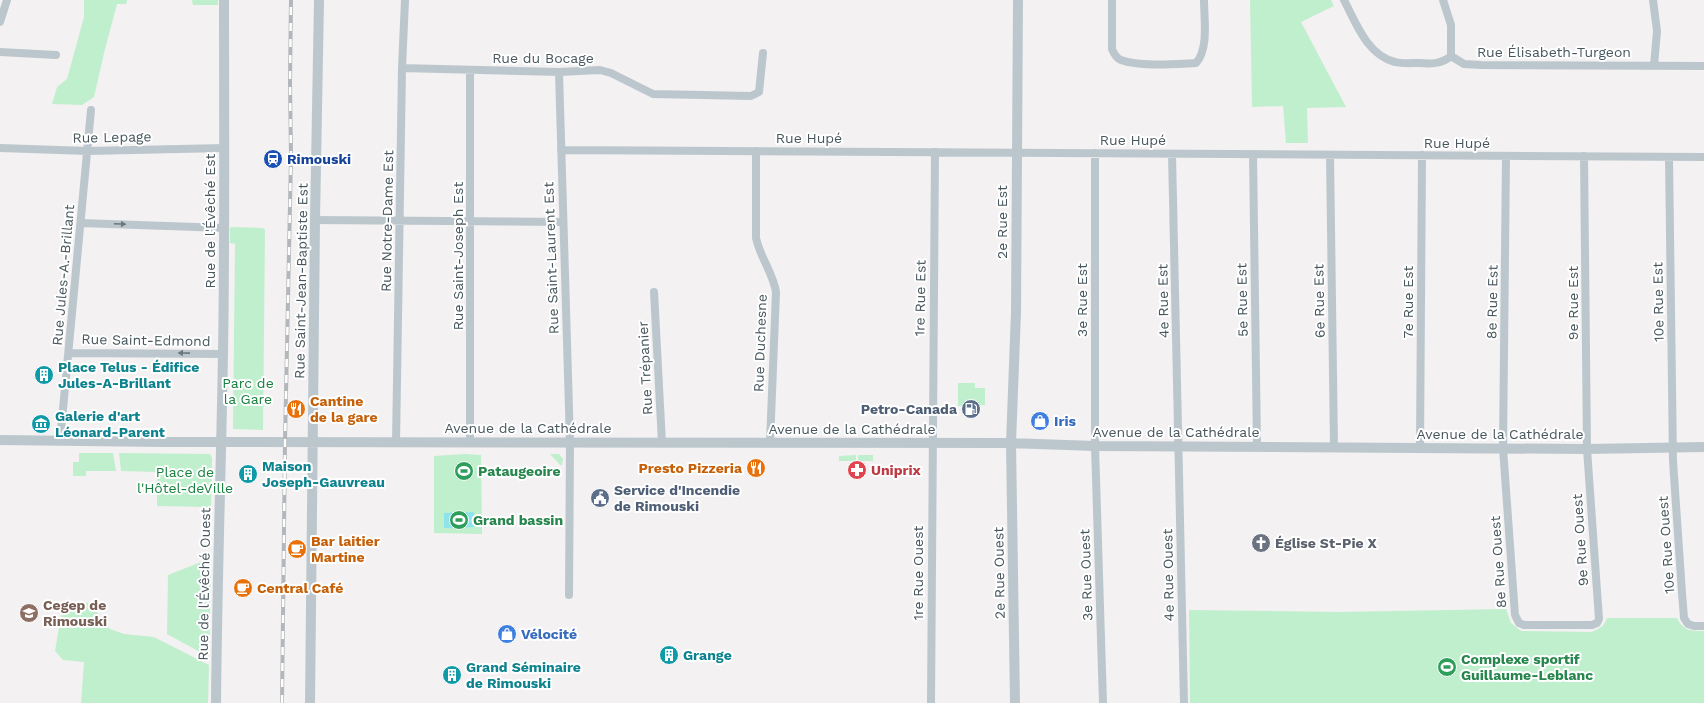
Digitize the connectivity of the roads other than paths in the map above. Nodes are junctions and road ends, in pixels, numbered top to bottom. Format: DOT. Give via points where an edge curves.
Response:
graph roads {
  1 [pos="7,0"];
  2 [pos="224,0"];
  3 [pos="319,0"];
  4 [pos="404,0"];
  5 [pos="1018,0"];
  6 [pos="1112,0"];
  7 [pos="1204,0"];
  8 [pos="1344,0"];
  9 [pos="1444,0"];
  10 [pos="1653,0"];
  11 [pos="0,22"];
  12 [pos="0,52"];
  13 [pos="763,53"];
  14 [pos="56,55"];
  15 [pos="1451,56"];
  16 [pos="1654,66"];
  17 [pos="1704,66"];
  18 [pos="402,68"];
  19 [pos="470,70"];
  20 [pos="559,72"];
  21 [pos="91,110"];
  22 [pos="0,148"];
  23 [pos="224,148"];
  24 [pos="561,150"];
  25 [pos="88,151"];
  26 [pos="756,151"];
  27 [pos="935,152"];
  28 [pos="1016,153"];
  29 [pos="1095,153"];
  30 [pos="1172,154"];
  31 [pos="1253,154"];
  32 [pos="1330,155"];
  33 [pos="1422,155"];
  34 [pos="1506,156"];
  35 [pos="1584,156"];
  36 [pos="1669,157"];
  37 [pos="1704,157"];
  38 [pos="315,220"];
  39 [pos="400,221"];
  40 [pos="471,221"];
  41 [pos="563,222"];
  42 [pos="81,223"];
  43 [pos="224,228"];
  44 [pos="654,292"];
  45 [pos="69,353"];
  46 [pos="223,354"];
  47 [pos="0,440"];
  48 [pos="60,442"];
  49 [pos="221,442"];
  50 [pos="313,442"];
  51 [pos="470,442"];
  52 [pos="662,442"];
  53 [pos="396,443"];
  54 [pos="570,443"];
  55 [pos="770,443"];
  56 [pos="932,444"];
  57 [pos="1011,444"];
  58 [pos="1095,446"];
  59 [pos="1257,446"];
  60 [pos="1179,447"];
  61 [pos="1672,447"];
  62 [pos="1704,447"];
  63 [pos="1334,448"];
  64 [pos="1420,448"];
  65 [pos="1503,448"];
  66 [pos="1587,449"];
  67 [pos="569,595"];
  68 [pos="1592,625"];
  69 [pos="1704,626"];
  70 [pos="216,703"];
  71 [pos="310,703"];
  72 [pos="930,703"];
  73 [pos="1015,703"];
  74 [pos="1103,703"];
  75 [pos="1184,703"];
  1 -- 11 [label="street"];
  2 -- 23 [label="street, Rue de l'Évêché Est"];
  3 -- 38 [label="street, Rue Saint-Jean-Baptiste Est"];
  4 -- 18 [label="street, Rue Notre-Dame Est"];
  5 -- 28 [label="street, 2e Rue Est"];
  6 -- 7 [label="street" via="1112,49 1115,56 1121,60 1153,64 1196,63 1202,57"];
  8 -- 15 [label="street" via="1365,40 1382,56 1395,62 1432,64 1446,61"];
  9 -- 15 [label="street" via="1451,25"];
  10 -- 16 [label="street" via="1657,31"];
  12 -- 14 [label="street"];
  13 -- 20 [label="street, Rue du Bocage" via="759,92 751,96 653,94 600,70"];
  15 -- 16 [label="street, Rue Élisabeth-Turgeon" via="1464,64"];
  16 -- 17 [label="street, Rue Élisabeth-Turgeon"];
  18 -- 19 [label="street, Rue du Bocage"];
  18 -- 39 [label="street, Rue Notre-Dame Est"];
  19 -- 20 [label="street, Rue du Bocage"];
  19 -- 40 [label="street, Rue Saint-Joseph Est"];
  20 -- 24 [label="street, Rue Saint-Laurent Est"];
  21 -- 25 [label="street, Rue Jules-A.-Brillant"];
  22 -- 25 [label="street, Rue Lepage"];
  23 -- 25 [label="street, Rue Lepage"];
  23 -- 43 [label="street, Rue de l'Évêché Est"];
  24 -- 26 [label="street, Rue Hupé"];
  24 -- 41 [label="street, Rue Saint-Laurent Est"];
  25 -- 42 [label="street, Rue Jules-A.-Brillant"];
  26 -- 27 [label="street, Rue Hupé"];
  26 -- 55 [label="street, Rue Duchesne" via="756,238 776,292"];
  27 -- 28 [label="street, Rue Hupé"];
  27 -- 56 [label="street, 1re Rue Est"];
  28 -- 29 [label="street, Rue Hupé"];
  28 -- 57 [label="street, 2e Rue Est" via="1016,312"];
  29 -- 30 [label="street, Rue Hupé"];
  29 -- 58 [label="street, 3e Rue Est"];
  30 -- 31 [label="street, Rue Hupé"];
  30 -- 60 [label="street, 4e Rue Est"];
  31 -- 32 [label="street, Rue Hupé"];
  31 -- 59 [label="street, 5e Rue Est"];
  32 -- 33 [label="street, Rue Hupé"];
  32 -- 63 [label="street, 6e Rue Est"];
  33 -- 34 [label="street, Rue Hupé"];
  33 -- 64 [label="street, 7e Rue Est"];
  34 -- 35 [label="street, Rue Hupé"];
  34 -- 65 [label="street, 8e Rue Est"];
  35 -- 36 [label="street, Rue Hupé"];
  35 -- 66 [label="street, 9e Rue Est"];
  36 -- 37 [label="street, Rue Hupé"];
  36 -- 61 [label="street, 10e Rue Est"];
  38 -- 39 [label="street"];
  38 -- 50 [label="street, Rue Saint-Jean-Baptiste Est"];
  39 -- 40 [label="street"];
  39 -- 53 [label="street, Rue Notre-Dame Est"];
  40 -- 41 [label="street"];
  40 -- 51 [label="street, Rue Saint-Joseph Est"];
  41 -- 54 [label="street, Rue Saint-Laurent Est"];
  42 -- 43 [label="street, one-way"];
  42 -- 45 [label="street, Rue Jules-A.-Brillant"];
  43 -- 46 [label="street, Rue de l'Évêché Est"];
  44 -- 52 [label="street, Rue Trépanier"];
  46 -- 45 [label="street, Rue Saint-Edmond, one-way"];
  45 -- 48 [label="street, Rue Jules-A.-Brillant"];
  46 -- 49 [label="street, Rue de l'Évêché Est"];
  47 -- 48 [label="street, Avenue de la Cathédrale"];
  48 -- 49 [label="street, Avenue de la Cathédrale"];
  49 -- 50 [label="street, Avenue de la Cathédrale"];
  49 -- 70 [label="street, Rue de l'Évêché Ouest"];
  50 -- 53 [label="street, Avenue de la Cathédrale"];
  50 -- 71 [label="street, Rue Saint-Jean-Baptiste Est"];
  51 -- 53 [label="street, Avenue de la Cathédrale"];
  51 -- 54 [label="street, Avenue de la Cathédrale"];
  52 -- 54 [label="street, Avenue de la Cathédrale"];
  52 -- 55 [label="street, Avenue de la Cathédrale"];
  54 -- 67 [label="street, Rue Saint-Laurent Est"];
  55 -- 56 [label="street, Avenue de la Cathédrale"];
  56 -- 57 [label="street, Avenue de la Cathédrale"];
  56 -- 72 [label="street, 1re Rue Ouest"];
  57 -- 58 [label="street, Avenue de la Cathédrale"];
  57 -- 73 [label="street, 2e Rue Ouest"];
  58 -- 60 [label="street, Avenue de la Cathédrale"];
  58 -- 74 [label="street, 3e Rue Ouest"];
  59 -- 60 [label="street, Avenue de la Cathédrale"];
  59 -- 63 [label="street, Avenue de la Cathédrale"];
  60 -- 75 [label="street, 4e Rue Ouest"];
  61 -- 62 [label="street, Avenue de la Cathédrale"];
  61 -- 66 [label="street, Avenue de la Cathédrale"];
  61 -- 69 [label="street, 10e Rue Ouest" via="1684,618 1688,624"];
  63 -- 64 [label="street, Avenue de la Cathédrale"];
  64 -- 65 [label="street, Avenue de la Cathédrale"];
  65 -- 66 [label="street, Avenue de la Cathédrale"];
  65 -- 68 [label="street, 8e Rue Ouest" via="1515,615 1518,621 1521,625"];
  66 -- 68 [label="street, 9e Rue Ouest" via="1599,619"];
}
